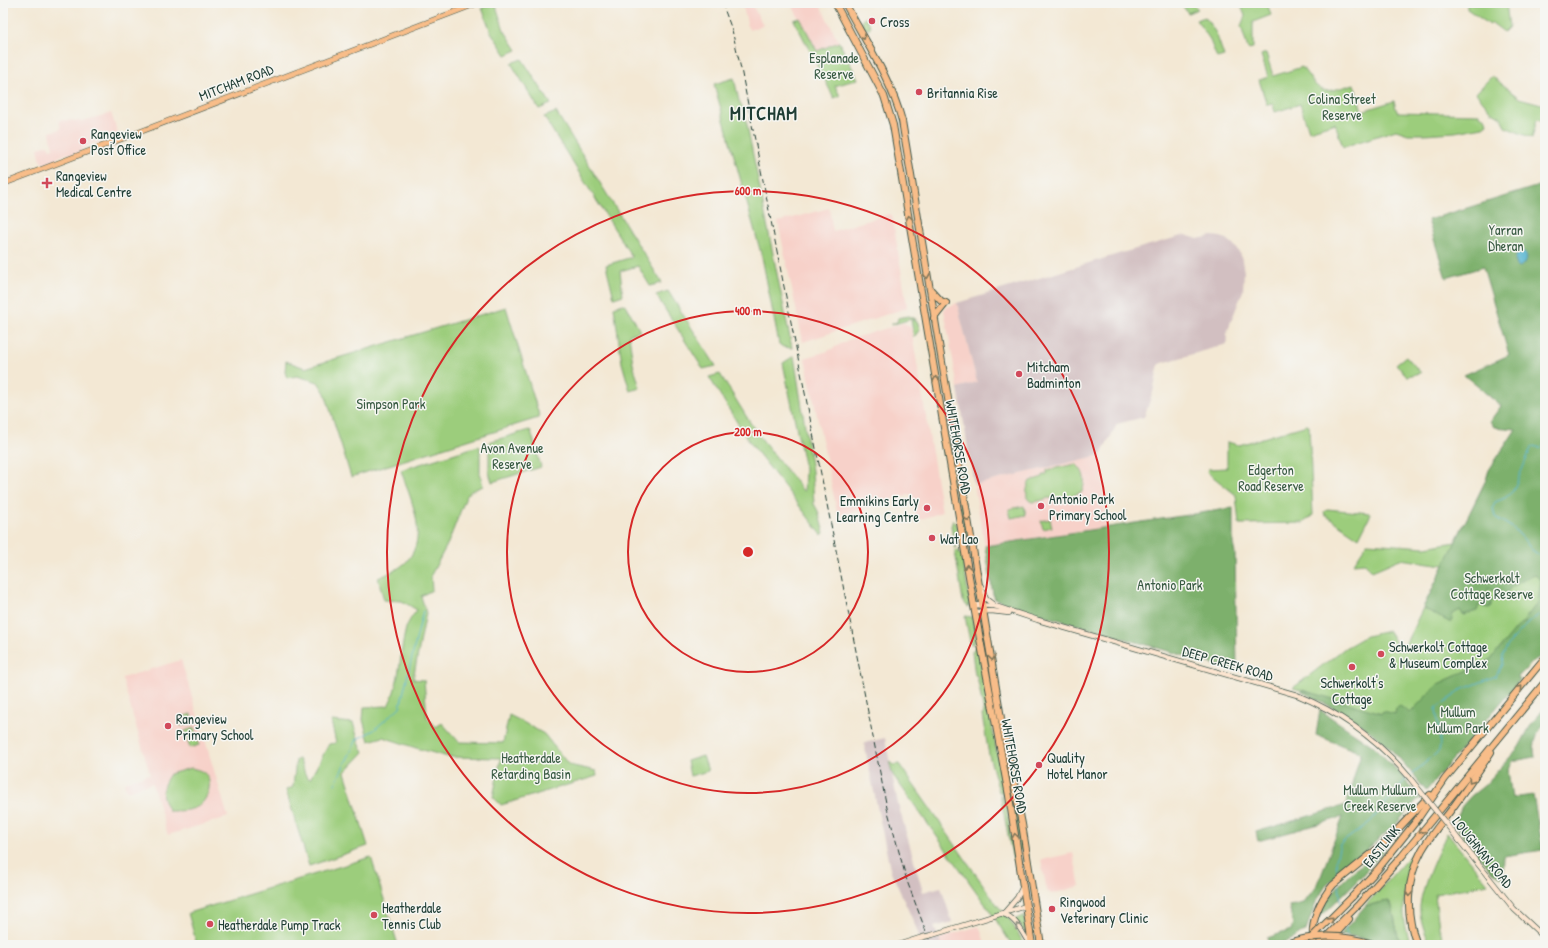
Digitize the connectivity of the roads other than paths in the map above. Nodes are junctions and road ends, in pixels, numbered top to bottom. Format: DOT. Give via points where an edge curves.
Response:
graph roads {
  1 [pos="478,3"];
  2 [pos="835,3"];
  3 [pos="845,3"];
  4 [pos="854,20"];
  5 [pos="847,25"];
  6 [pos="3,184"];
  7 [pos="930,289"];
  8 [pos="934,318"];
  9 [pos="978,581"];
  10 [pos="995,606"];
  11 [pos="974,609"];
  12 [pos="983,609"];
  13 [pos="1017,614"];
  14 [pos="1543,660"];
  15 [pos="1545,682"];
  16 [pos="1509,726"];
  17 [pos="1408,777"];
  18 [pos="1445,779"];
  19 [pos="1030,874"];
  20 [pos="1018,876"];
  21 [pos="1023,886"];
  22 [pos="1034,903"];
  23 [pos="1359,905"];
  24 [pos="1026,906"];
  25 [pos="1003,913"];
  26 [pos="1545,938"];
  27 [pos="898,945"];
  28 [pos="1031,945"];
  29 [pos="1041,945"];
  30 [pos="1283,945"];
  31 [pos="1303,945"];
  32 [pos="1314,945"];
  33 [pos="1318,945"];
  34 [pos="1326,945"];
  35 [pos="1376,945"];
  36 [pos="1417,945"];
  1 -- 6 [label="main road, MITCHAM ROAD"];
  2 -- 5 [label="highway, WHITEHORSE ROAD"];
  3 -- 4 [label="highway, WHITEHORSE ROAD"];
  4 -- 5 [label="highway"];
  4 -- 7 [label="highway, WHITEHORSE ROAD, one-way" via="887,81 899,112"];
  11 -- 5 [label="highway, WHITEHORSE ROAD, one-way" via="893,125 884,96"];
  7 -- 8 [label="highway, WHITEHORSE ROAD"];
  7 -- 8 [label="highway" via="946,303"];
  8 -- 9 [label="highway, WHITEHORSE ROAD, one-way"];
  9 -- 10 [label="main road" via="986,599"];
  9 -- 12 [label="highway, WHITEHORSE ROAD"];
  10 -- 12 [label="main road, DEEP CREEK ROAD"];
  10 -- 13 [label="main road, DEEP CREEK ROAD"];
  11 -- 12 [label="main road, DEEP CREEK ROAD"];
  20 -- 11 [label="highway, WHITEHORSE ROAD, one-way" via="1008,796"];
  12 -- 13 [label="main road, DEEP CREEK ROAD"];
  12 -- 19 [label="highway, WHITEHORSE ROAD, one-way"];
  13 -- 17 [label="main road, DEEP CREEK ROAD" via="1297,695 1335,714 1373,740"];
  18 -- 14 [label="highway, EASTLINK, one-way"];
  15 -- 16 [label="highway, EASTLINK"];
  16 -- 23 [label="highway, EASTLINK, one-way"];
  16 -- 36 [label="highway, one-way" via="1416,863 1409,901"];
  17 -- 26 [label="main road, LOUGHNAN ROAD, bridge" via="1514,908"];
  31 -- 18 [label="highway, EASTLINK, one-way, bridge" via="1378,869"];
  18 -- 32 [label="highway" via="1400,828 1326,892 1315,916"];
  19 -- 20 [label="highway"];
  19 -- 22 [label="highway, WHITEHORSE ROAD"];
  20 -- 21 [label="highway, WHITEHORSE ROAD"];
  21 -- 24 [label="highway, WHITEHORSE ROAD"];
  21 -- 25 [label="main road" via="1017,898"];
  22 -- 24 [label="highway"];
  22 -- 29 [label="highway, WHITEHORSE ROAD"];
  23 -- 33 [label="highway"];
  23 -- 34 [label="highway"];
  24 -- 25 [label="main road"];
  24 -- 28 [label="highway, WHITEHORSE ROAD"];
  25 -- 27 [label="main road, bridge"];
  28 -- 25 [label="main road, one-way" via="1014,920"];
  30 -- 35 [label="highway, bridge" via="1322,937 1355,939"];
}
